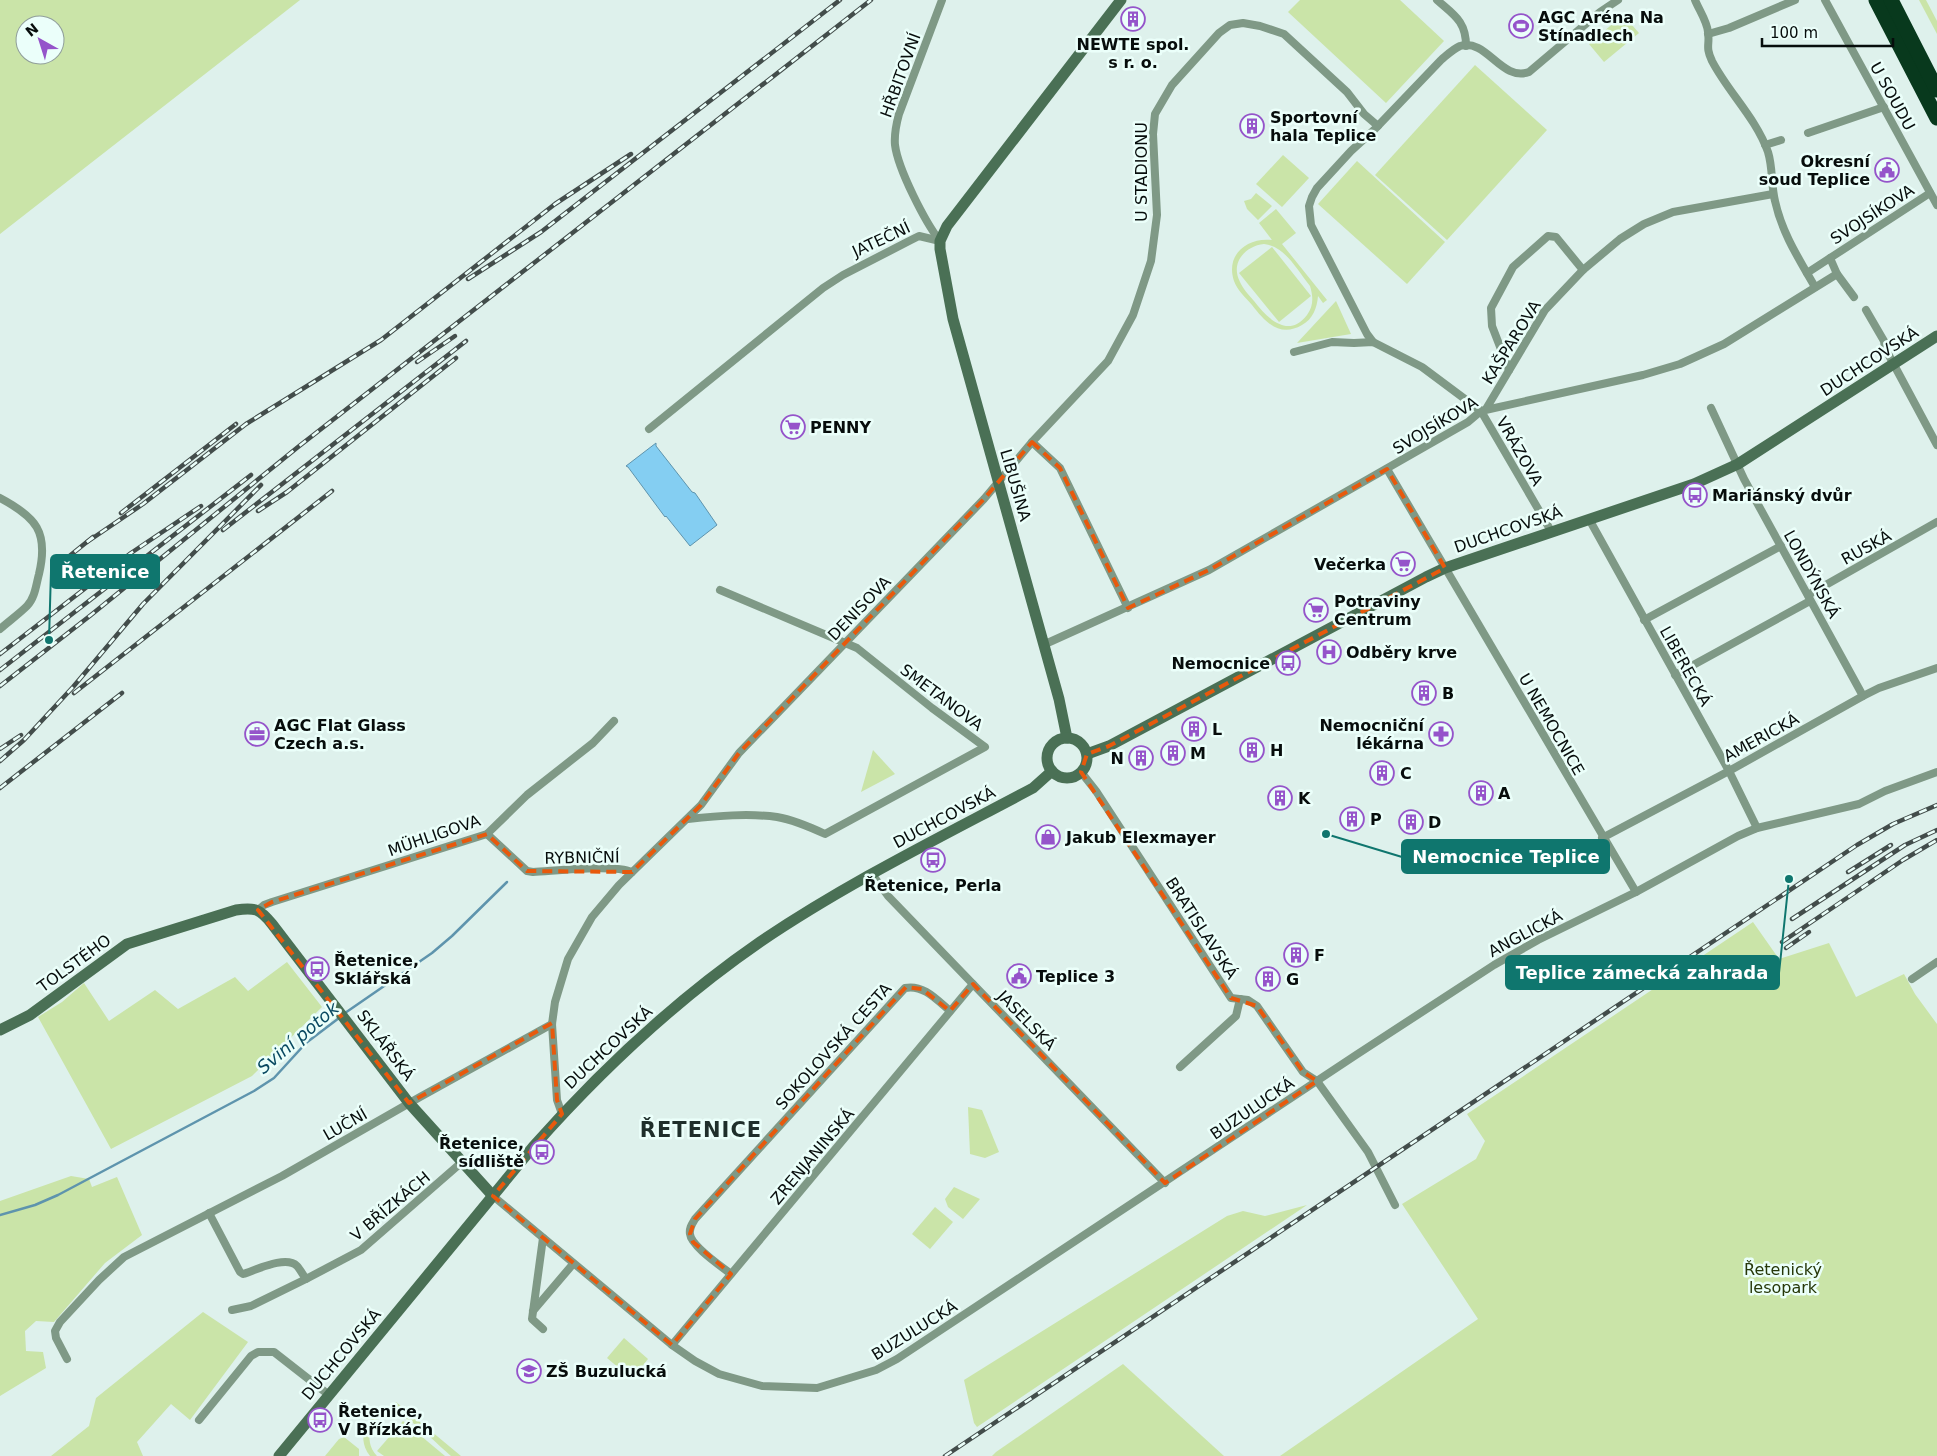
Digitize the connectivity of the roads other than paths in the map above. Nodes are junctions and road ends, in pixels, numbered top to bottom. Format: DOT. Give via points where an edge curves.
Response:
graph roads {
  1 [pos="942,0"];
  2 [pos="1121,0"];
  3 [pos="1437,0"];
  4 [pos="1618,0"];
  5 [pos="1695,0"];
  6 [pos="1794,0"];
  7 [pos="1825,0"];
  8 [pos="1876,0"];
  9 [pos="1891,0"];
  10 [pos="1708,34"];
  11 [pos="1466,46"];
  12 [pos="1937,90"];
  13 [pos="1884,107"];
  14 [pos="1937,118"];
  15 [pos="1378,126"];
  16 [pos="1808,133"];
  17 [pos="1781,140"];
  18 [pos="1765,145"];
  19 [pos="1930,193"];
  20 [pos="1773,194"];
  21 [pos="1937,205"];
  22 [pos="940,241"];
  23 [pos="1830,258"];
  24 [pos="1583,270"];
  25 [pos="1807,273"];
  26 [pos="1837,274"];
  27 [pos="1815,287"];
  28 [pos="1854,297"];
  29 [pos="1866,310"];
  30 [pos="1937,336"];
  31 [pos="1373,342"];
  32 [pos="1294,352"];
  33 [pos="1894,364"];
  34 [pos="1509,370"];
  35 [pos="1711,408"];
  36 [pos="1483,410"];
  37 [pos="649,429"];
  38 [pos="1032,442"];
  39 [pos="1937,445"];
  40 [pos="1738,464"];
  41 [pos="1387,469"];
  42 [pos="998,482"];
  43 [pos="0,498"];
  44 [pos="1589,519"];
  45 [pos="1937,522"];
  46 [pos="1551,531"];
  47 [pos="1780,546"];
  48 [pos="1445,568"];
  49 [pos="720,590"];
  50 [pos="1809,598"];
  51 [pos="1128,608"];
  52 [pos="1644,620"];
  53 [pos="0,628"];
  54 [pos="845,643"];
  55 [pos="1044,646"];
  56 [pos="1937,668"];
  57 [pos="1675,675"];
  58 [pos="1863,696"];
  59 [pos="614,721"];
  60 [pos="1066,738"];
  61 [pos="1087,754"];
  62 [pos="1052,771"];
  63 [pos="1729,771"];
  64 [pos="1081,772"];
  65 [pos="1937,772"];
  66 [pos="688,819"];
  67 [pos="1757,828"];
  68 [pos="487,834"];
  69 [pos="1602,838"];
  70 [pos="632,872"];
  71 [pos="872,874"];
  72 [pos="1636,892"];
  73 [pos="258,910"];
  74 [pos="1937,962"];
  75 [pos="1912,979"];
  76 [pos="973,984"];
  77 [pos="1240,999"];
  78 [pos="950,1011"];
  79 [pos="552,1024"];
  80 [pos="0,1030"];
  81 [pos="1180,1067"];
  82 [pos="1317,1081"];
  83 [pos="409,1103"];
  84 [pos="562,1114"];
  85 [pos="462,1162"];
  86 [pos="1165,1183"];
  87 [pos="493,1196"];
  88 [pos="1395,1205"];
  89 [pos="208,1214"];
  90 [pos="543,1238"];
  91 [pos="574,1264"];
  92 [pos="731,1274"];
  93 [pos="306,1279"];
  94 [pos="232,1310"];
  95 [pos="533,1311"];
  96 [pos="543,1330"];
  97 [pos="672,1345"];
  98 [pos="67,1359"];
  99 [pos="328,1395"];
  100 [pos="199,1420"];
  101 [pos="279,1456"];
  1 -- 22 [label="street, HŘBITOVNÍ" via="895,132 896,150 905,173 924,217"];
  2 -- 22 [label="main road" via="947,226"];
  3 -- 11 [label="street" via="1462,24"];
  4 -- 11 [label="street" via="1529,72 1511,72 1477,47"];
  5 -- 10 [label="street"];
  6 -- 10 [label="street"];
  7 -- 13 [label="street, U SOUDU"];
  8 -- 14 [label="highway"];
  9 -- 12 [label="highway"];
  10 -- 18 [label="street" via="1709,54"];
  11 -- 15 [label="street" via="1453,50 1441,60"];
  13 -- 16 [label="street"];
  13 -- 19 [label="street, U SOUDU"];
  15 -- 31 [label="street" via="1317,188 1308,206 1311,224"];
  15 -- 38 [label="street, U STADIONU" via="1347,92 1284,34 1243,23 1230,25 1219,33 1172,85 1155,114 1156,220 1152,261 1134,315 1108,361"];
  17 -- 18 [label="street"];
  18 -- 20 [label="street"];
  19 -- 21 [label="street, U SOUDU"];
  19 -- 23 [label="street, SVOJSÍKOVA"];
  20 -- 24 [label="street, KAŠPAROVA" via="1673,212 1620,239"];
  20 -- 25 [label="street" via="1787,238"];
  22 -- 37 [label="street, JATEČNÍ" via="919,236 843,275"];
  22 -- 42 [label="main road, LIBUŠINA" via="953,319"];
  23 -- 25 [label="street, SVOJSÍKOVA"];
  23 -- 26 [label="street, SVOJSÍKOVA"];
  24 -- 34 [label="street, KAŠPAROVA" via="1546,310"];
  24 -- 34 [label="street" via="1556,237 1548,236 1513,267 1490,308 1492,326"];
  25 -- 27 [label="street"];
  26 -- 27 [label="street, SVOJSÍKOVA"];
  26 -- 28 [label="street"];
  27 -- 36 [label="street, SVOJSÍKOVA" via="1724,344 1680,364"];
  29 -- 33 [label="street"];
  30 -- 33 [label="main road, DUCHCOVSKÁ"];
  31 -- 32 [label="street" via="1332,342"];
  31 -- 36 [label="street" via="1422,367"];
  33 -- 39 [label="street"];
  33 -- 40 [label="main road, DUCHCOVSKÁ"];
  34 -- 36 [label="street, KAŠPAROVA"];
  35 -- 40 [label="street, LONDÝNSKÁ"];
  36 -- 41 [label="street, SVOJSÍKOVA"];
  36 -- 46 [label="street, VRÁZOVA"];
  38 -- 42 [label="street, U STADIONU"];
  38 -- 51 [label="street, LIBUŠINA" via="1060,468"];
  40 -- 44 [label="main road, DUCHCOVSKÁ" via="1694,484"];
  40 -- 47 [label="street, LONDÝNSKÁ"];
  41 -- 48 [label="street, U NEMOCNICE"];
  41 -- 51 [label="street, SVOJSÍKOVA" via="1209,570"];
  42 -- 54 [label="street, DENISOVA"];
  42 -- 55 [label="main road, LIBUŠINA"];
  43 -- 53 [label="street" via="28,515 41,536 43,558 34,595 28,605"];
  44 -- 46 [label="main road, DUCHCOVSKÁ"];
  44 -- 52 [label="street, LIBERECKÁ"];
  45 -- 50 [label="street, RUSKÁ"];
  46 -- 48 [label="main road, DUCHCOVSKÁ"];
  47 -- 50 [label="street, LONDÝNSKÁ"];
  47 -- 52 [label="street"];
  48 -- 61 [label="main road, DUCHCOVSKÁ" via="1109,746"];
  48 -- 69 [label="street, U NEMOCNICE"];
  49 -- 54 [label="street, SMETANOVA"];
  50 -- 57 [label="street, RUSKÁ"];
  50 -- 58 [label="street, LONDÝNSKÁ"];
  51 -- 55 [label="street, SVOJSÍKOVA"];
  52 -- 57 [label="street, LIBERECKÁ"];
  54 -- 66 [label="street, DENISOVA" via="738,753"];
  54 -- 66 [label="street, SMETANOVA" via="857,648 985,747 825,834 777,817"];
  55 -- 60 [label="main road, LIBUŠINA" via="1064,718"];
  56 -- 58 [label="street, AMERICKÁ"];
  57 -- 63 [label="street, LIBERECKÁ"];
  58 -- 63 [label="street, AMERICKÁ"];
  59 -- 68 [label="street, MÜHLIGOVA"];
  60 -- 61 [label="main road" via="1081,743"];
  60 -- 62 [label="main road" via="1058,740 1048,751 1048,764"];
  61 -- 64 [label="main road"];
  62 -- 64 [label="main road" via="1070,778"];
  62 -- 71 [label="main road, DUCHCOVSKÁ" via="1034,788"];
  63 -- 67 [label="street, LIBERECKÁ"];
  63 -- 69 [label="street, AMERICKÁ"];
  64 -- 77 [label="street, BRATISLAVSKÁ" via="1231,998"];
  65 -- 67 [label="street, ANGLICKÁ" via="1859,804"];
  66 -- 70 [label="street, DENISOVA"];
  67 -- 72 [label="street, ANGLICKÁ"];
  68 -- 70 [label="street, RYBNIČNÍ" via="523,869 533,872 609,869"];
  68 -- 73 [label="street, MÜHLIGOVA" via="272,902"];
  69 -- 72 [label="street, U NEMOCNICE"];
  70 -- 79 [label="street, DENISOVA" via="592,917 568,959 554,1002"];
  71 -- 76 [label="street, JASELSKÁ" via="888,896"];
  71 -- 84 [label="main road, DUCHCOVSKÁ" via="788,924 703,984 639,1039"];
  72 -- 82 [label="street, ANGLICKÁ" via="1494,965"];
  73 -- 80 [label="main road, TOLSTÉHO" via="236,910 127,944 30,1015"];
  73 -- 83 [label="main road, SKLÁŘSKÁ"];
  74 -- 75 [label="street"];
  76 -- 78 [label="street, ZRENJANINSKÁ"];
  76 -- 86 [label="street, JASELSKÁ"];
  77 -- 81 [label="street" via="1236,1016"];
  77 -- 82 [label="street, BRATISLAVSKÁ" via="1257,1006 1303,1072"];
  78 -- 92 [label="street, ZRENJANINSKÁ"];
  78 -- 92 [label="street, SOKOLOVSKÁ CESTA" via="922,989 905,988 695,1219 690,1226 693,1242"];
  79 -- 83 [label="street, LUČNÍ"];
  79 -- 84 [label="street, DENISOVA" via="557,1100"];
  82 -- 86 [label="street, BUZULUCKÁ"];
  82 -- 88 [label="street, BRATISLAVSKÁ" via="1368,1152"];
  83 -- 85 [label="main road, SKLÁŘSKÁ"];
  83 -- 89 [label="street, LUČNÍ" via="282,1176"];
  84 -- 87 [label="main road, DUCHCOVSKÁ"];
  85 -- 87 [label="main road, SKLÁŘSKÁ"];
  85 -- 93 [label="street, V BŘÍZKÁCH" via="361,1250"];
  86 -- 97 [label="street, BUZULUCKÁ" via="876,1370 817,1388 762,1386 719,1374"];
  87 -- 90 [label="street, BUZULUCKÁ"];
  87 -- 99 [label="main road, DUCHCOVSKÁ"];
  89 -- 93 [label="street" via="243,1274 283,1261 297,1266"];
  89 -- 98 [label="street, LUČNÍ" via="113,1265 55,1331"];
  90 -- 91 [label="street, BUZULUCKÁ"];
  90 -- 95 [label="street"];
  91 -- 95 [label="street"];
  91 -- 97 [label="street, BUZULUCKÁ"];
  92 -- 97 [label="street, ZRENJANINSKÁ"];
  93 -- 94 [label="street, V BŘÍZKÁCH" via="251,1306"];
  95 -- 96 [label="street" via="532,1319"];
  99 -- 100 [label="street" via="274,1352 258,1352 251,1356"];
  99 -- 101 [label="main road, DUCHCOVSKÁ"];
}
